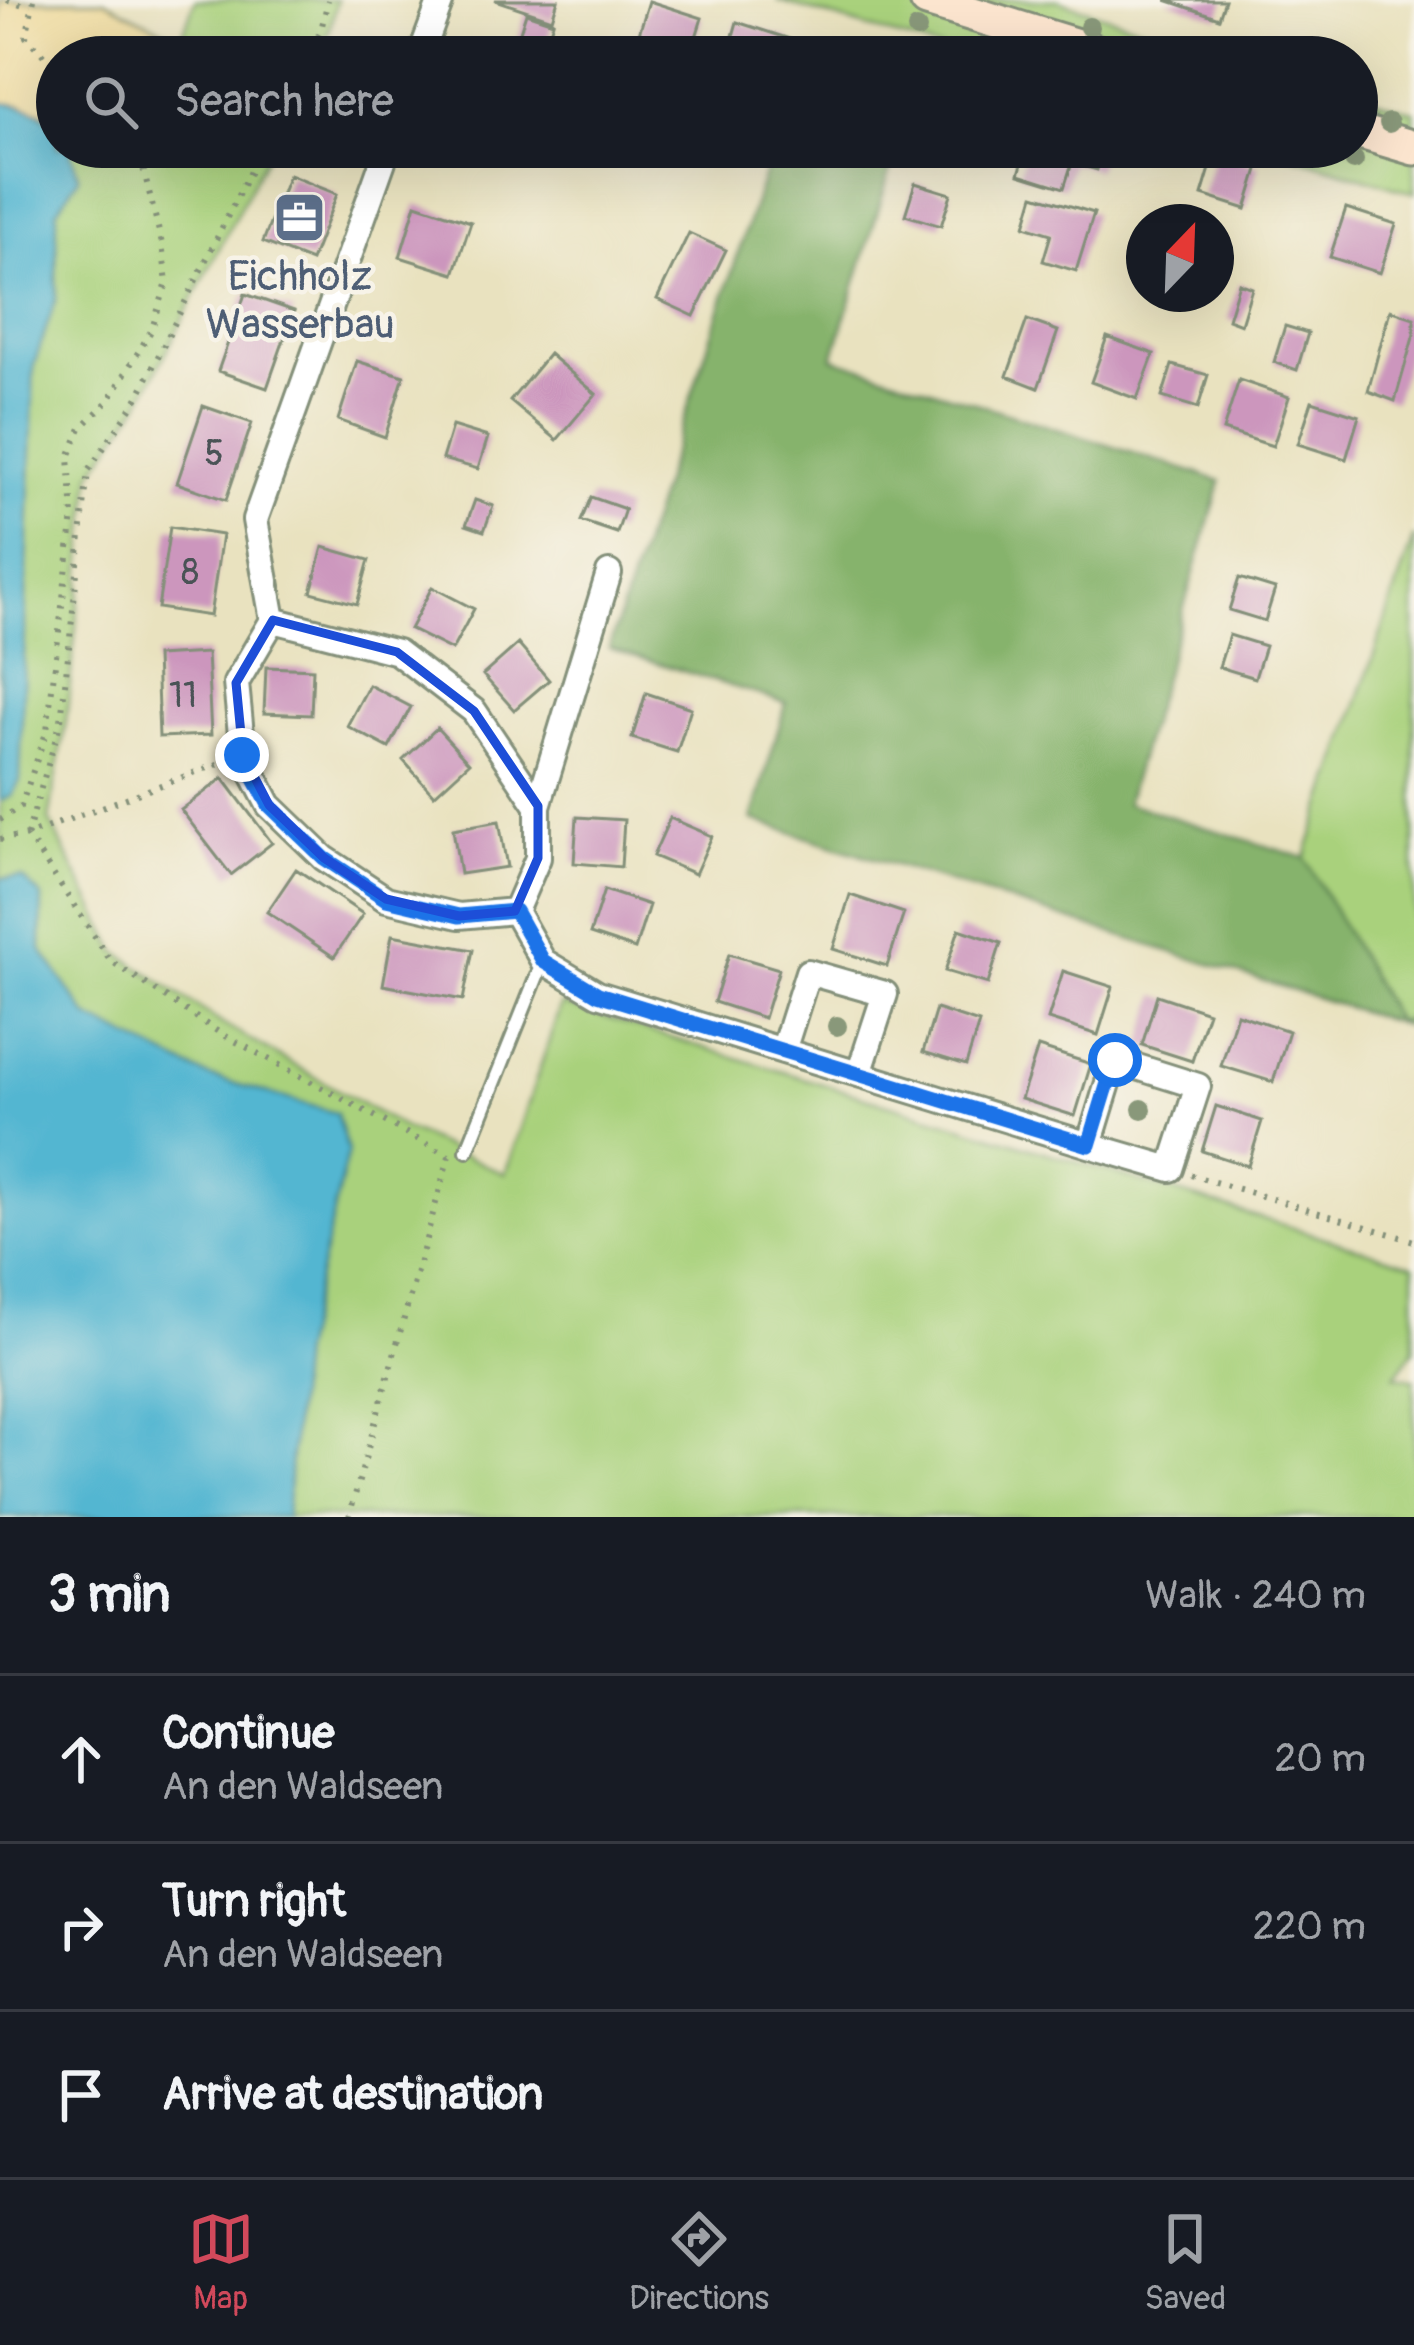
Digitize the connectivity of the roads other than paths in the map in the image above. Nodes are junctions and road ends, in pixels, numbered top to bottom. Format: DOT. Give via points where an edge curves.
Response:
graph roads {
  1 [pos="441,0"];
  2 [pos="926,0"];
  3 [pos="428,36"];
  4 [pos="1044,36"];
  5 [pos="1378,137"];
  6 [pos="1414,148"];
  7 [pos="381,168"];
  8 [pos="609,573"];
  9 [pos="274,620"];
  10 [pos="538,806"];
  11 [pos="515,911"];
  12 [pos="543,961"];
  13 [pos="784,1051"];
  14 [pos="860,1074"];
  15 [pos="1089,1145"];
  16 [pos="467,1150"];
  1 -- 3 [label="street"];
  2 -- 4 [label="main road"];
  5 -- 6 [label="main road"];
  7 -- 9 [label="street" via="255,520"];
  8 -- 10 [label="street"];
  9 -- 10 [label="street" via="397,652 474,711"];
  9 -- 11 [label="street" via="236,683 242,755 269,805 324,858 386,899 459,916"];
  10 -- 11 [label="street" via="538,858"];
  11 -- 12 [label="street"];
  12 -- 13 [label="street" via="598,994"];
  12 -- 16 [label="lane"];
  13 -- 14 [label="street"];
  13 -- 14 [label="street" via="808,971 885,994"];
  14 -- 15 [label="street"];
  15 -- 15 [label="street" via="1171,1169 1198,1086 1115,1060"];
}
